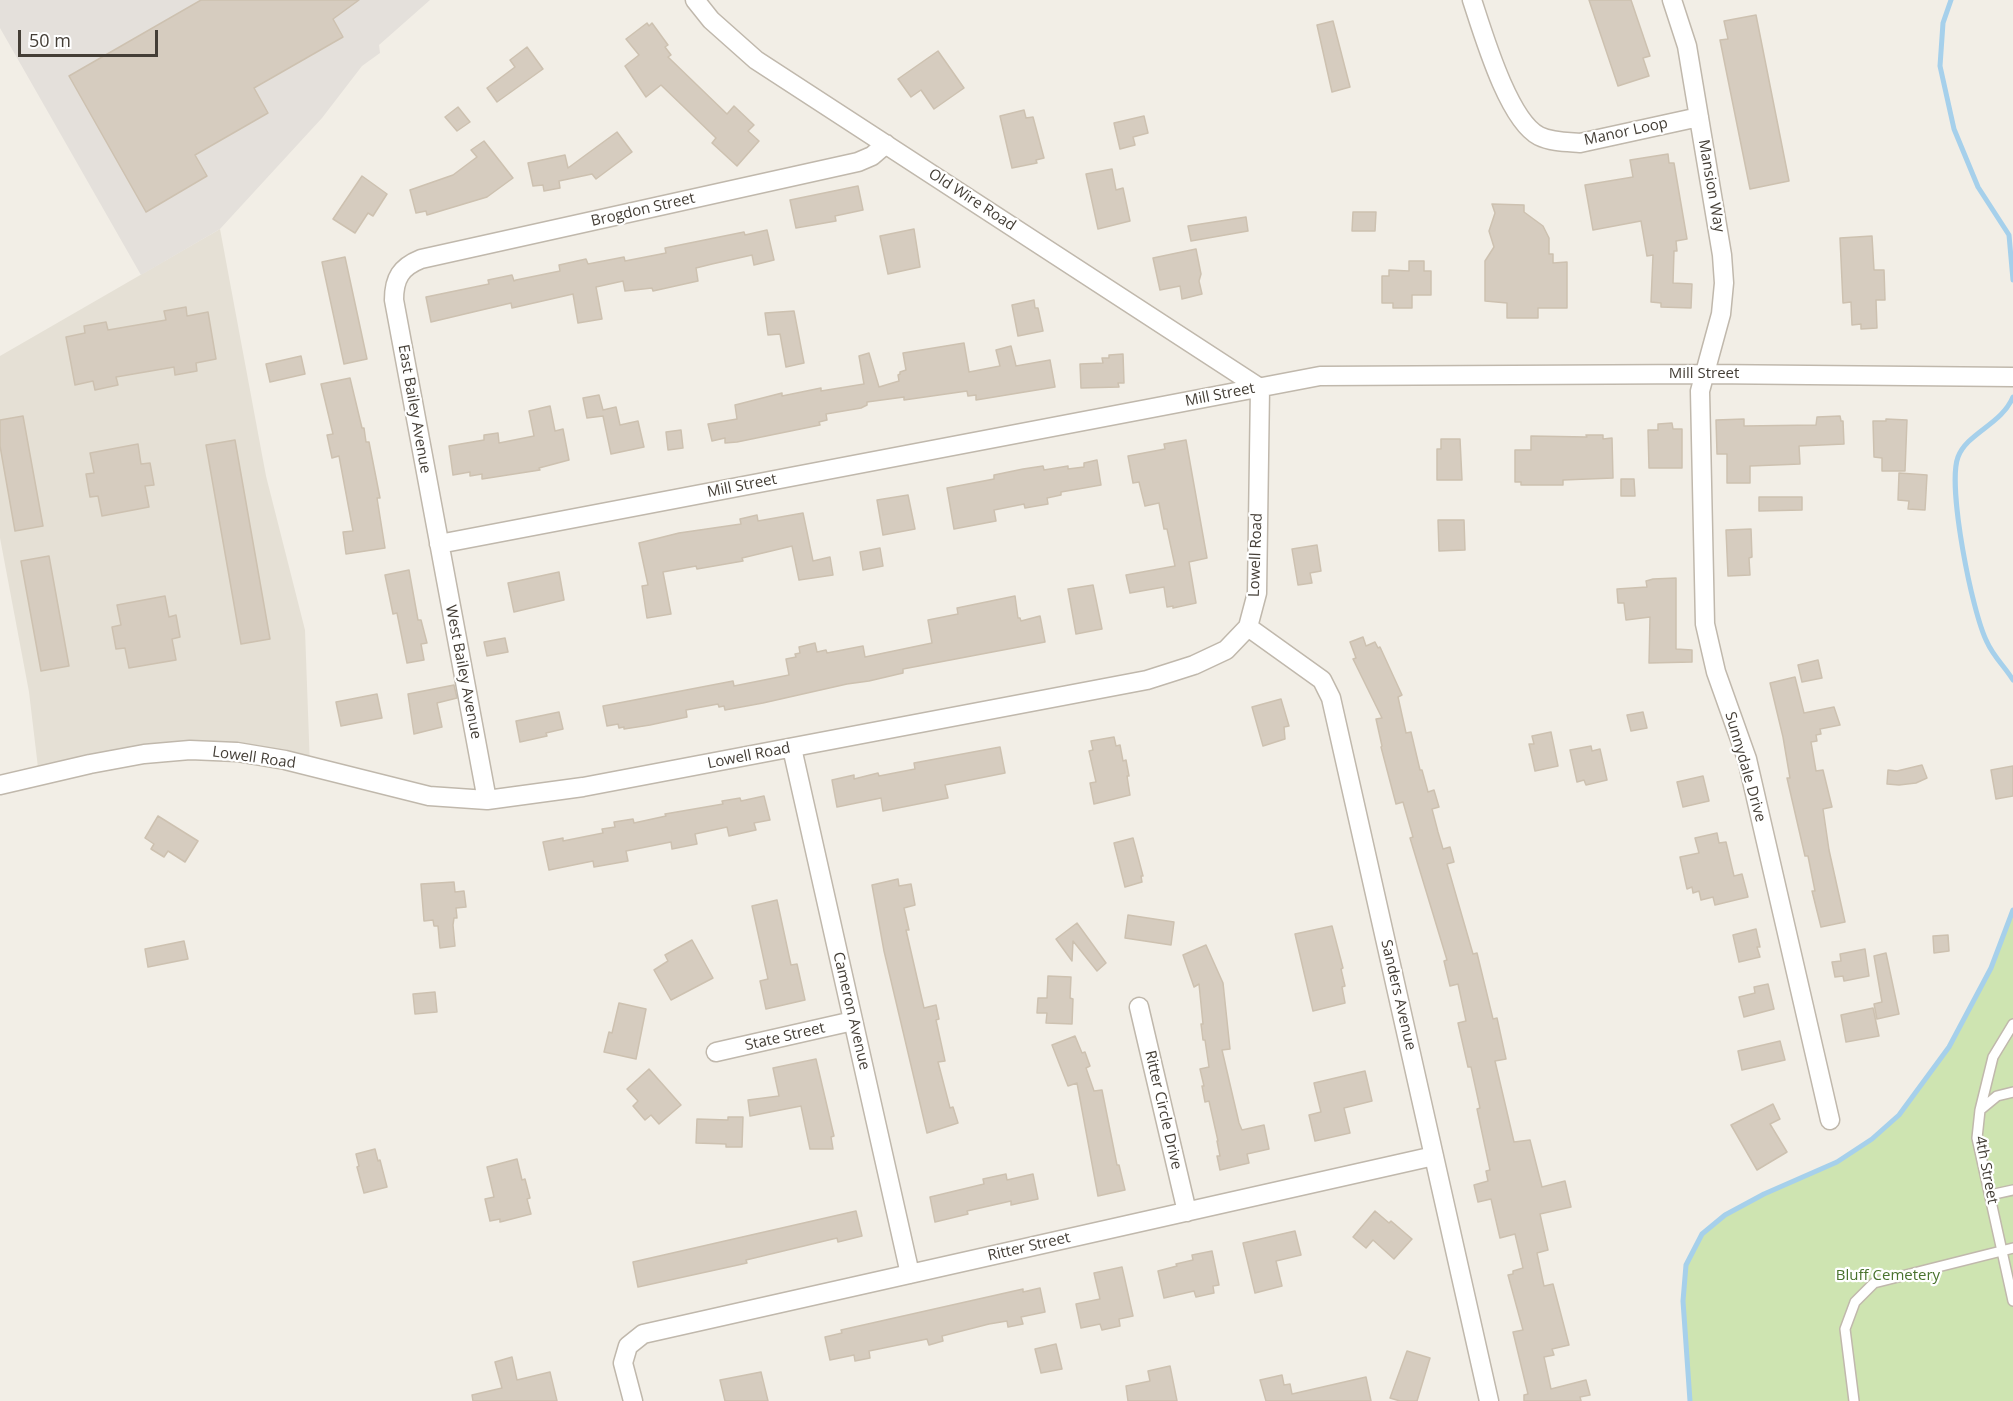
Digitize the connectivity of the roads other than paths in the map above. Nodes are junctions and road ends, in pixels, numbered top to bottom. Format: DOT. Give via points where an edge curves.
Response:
graph roads {
  1 [pos="695,0"];
  2 [pos="1472,0"];
  3 [pos="1672,0"];
  4 [pos="1699,117"];
  5 [pos="886,144"];
  6 [pos="399,273"];
  7 [pos="1706,374"];
  8 [pos="2013,377"];
  9 [pos="1260,388"];
  10 [pos="439,544"];
  11 [pos="1248,627"];
  12 [pos="792,748"];
  13 [pos="0,785"];
  14 [pos="487,800"];
  15 [pos="1139,1007"];
  16 [pos="854,1022"];
  17 [pos="2013,1024"];
  18 [pos="716,1052"];
  19 [pos="2013,1092"];
  20 [pos="1980,1110"];
  21 [pos="1830,1120"];
  22 [pos="1434,1156"];
  23 [pos="2013,1190"];
  24 [pos="1990,1195"];
  25 [pos="1187,1212"];
  26 [pos="2013,1248"];
  27 [pos="2002,1250"];
  28 [pos="910,1274"];
  29 [pos="2013,1301"];
  30 [pos="633,1401"];
  31 [pos="1489,1401"];
  32 [pos="1854,1401"];
  1 -- 5 [label="street, Old Wire Road" via="711,20 756,60"];
  2 -- 4 [label="street, Manor Loop" via="1503,86 1524,122 1538,136 1580,142"];
  3 -- 4 [label="street, Mansion Way" via="1687,46"];
  4 -- 7 [label="street, Mansion Way" via="1724,283 1721,314"];
  5 -- 6 [label="street, Brogdon Street" via="858,162 421,259"];
  5 -- 9 [label="street, Old Wire Road"];
  6 -- 10 [label="street, East Bailey Avenue" via="394,300"];
  7 -- 8 [label="street, Mill Street"];
  7 -- 9 [label="street, Mill Street" via="1320,376"];
  7 -- 21 [label="street, Sunnydale Drive" via="1700,391 1705,624 1716,672 1747,759"];
  9 -- 10 [label="street, Mill Street"];
  9 -- 11 [label="street, Lowell Road" via="1257,593"];
  10 -- 14 [label="street, West Bailey Avenue"];
  11 -- 12 [label="street, Lowell Road" via="1226,650 1147,680"];
  11 -- 22 [label="street, Sanders Avenue" via="1322,680 1331,698"];
  12 -- 14 [label="street, Lowell Road" via="583,787"];
  12 -- 16 [label="street, Cameron Avenue"];
  13 -- 14 [label="street, Lowell Road" via="144,754 190,750 285,760 429,796"];
  15 -- 25 [label="street, Ritter Circle Drive"];
  16 -- 18 [label="street, State Street"];
  16 -- 28 [label="street, Cameron Avenue"];
  17 -- 20 [label="lane, 4th Street" via="1993,1058"];
  19 -- 20 [label="lane" via="1997,1096"];
  20 -- 24 [label="lane, 4th Street" via="1977,1138"];
  22 -- 25 [label="street, Ritter Street"];
  22 -- 31 [label="street, Sanders Avenue"];
  23 -- 24 [label="lane"];
  24 -- 27 [label="lane, 4th Street"];
  25 -- 28 [label="street, Ritter Street"];
  26 -- 27 [label="lane"];
  27 -- 29 [label="lane, 4th Street"];
  27 -- 32 [label="lane" via="1874,1283 1855,1302 1845,1329"];
  28 -- 30 [label="street, Ritter Street" via="643,1334 628,1346 623,1363"];
}
